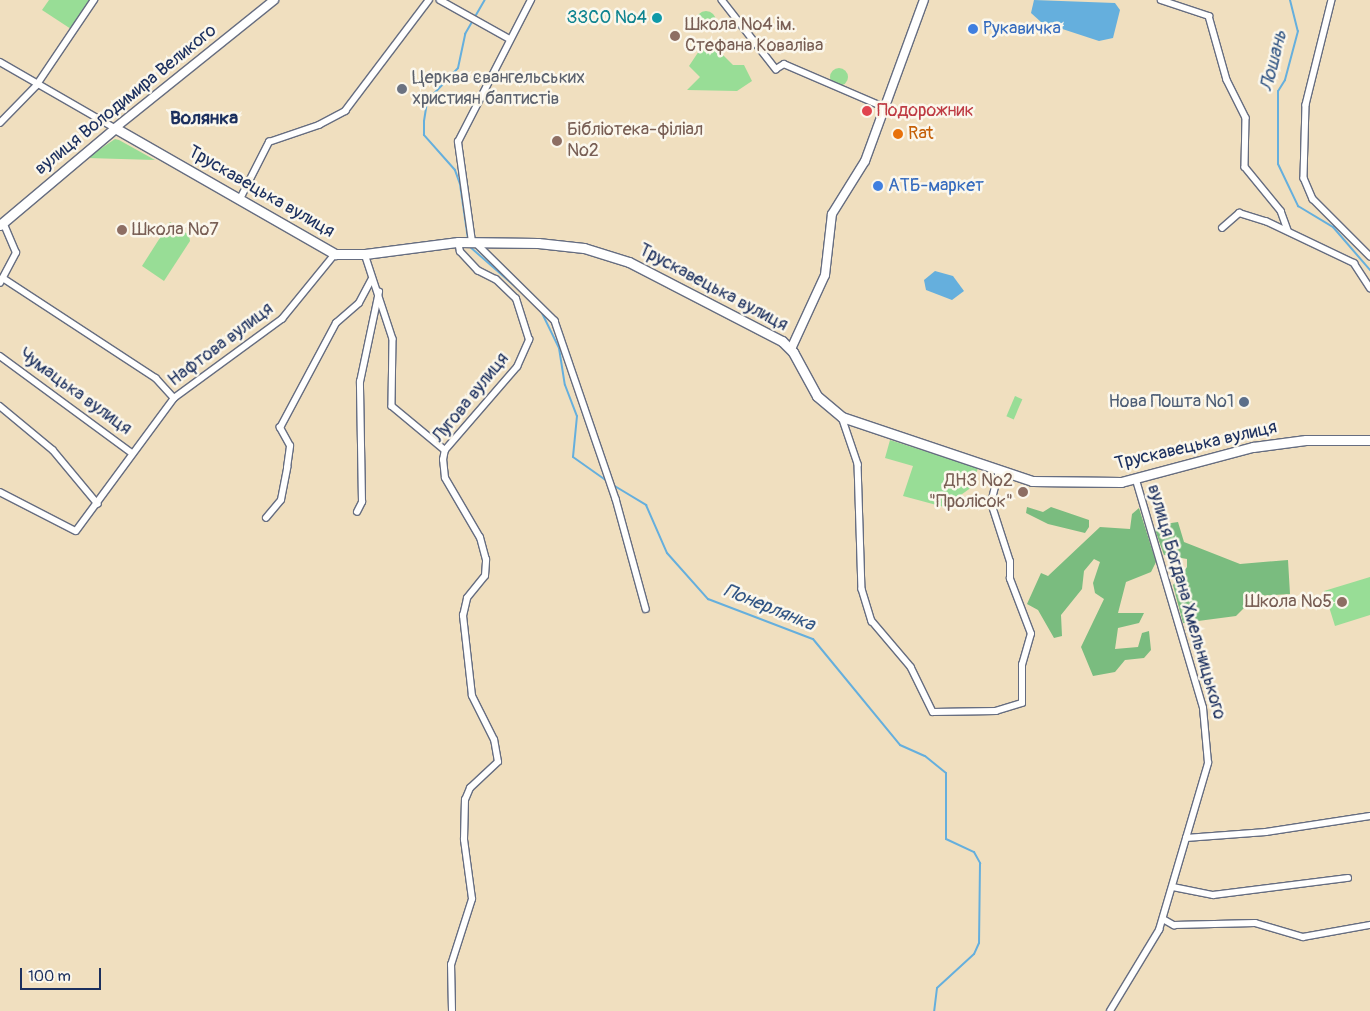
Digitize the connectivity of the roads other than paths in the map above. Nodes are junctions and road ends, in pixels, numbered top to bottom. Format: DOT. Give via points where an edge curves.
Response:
graph roads {
  1 [pos="94,0"];
  2 [pos="274,0"];
  3 [pos="429,0"];
  4 [pos="440,0"];
  5 [pos="530,0"];
  6 [pos="722,0"];
  7 [pos="924,0"];
  8 [pos="1161,0"];
  9 [pos="1332,0"];
  10 [pos="508,38"];
  11 [pos="0,62"];
  12 [pos="36,86"];
  13 [pos="884,107"];
  14 [pos="0,123"];
  15 [pos="115,128"];
  16 [pos="242,197"];
  17 [pos="2,224"];
  18 [pos="1222,228"];
  19 [pos="1288,230"];
  20 [pos="468,242"];
  21 [pos="336,254"];
  22 [pos="365,254"];
  23 [pos="1370,256"];
  24 [pos="2,280"];
  25 [pos="371,280"];
  26 [pos="1370,288"];
  27 [pos="379,292"];
  28 [pos="791,349"];
  29 [pos="0,356"];
  30 [pos="174,398"];
  31 [pos="0,406"];
  32 [pos="842,417"];
  33 [pos="1370,440"];
  34 [pos="444,450"];
  35 [pos="132,453"];
  36 [pos="999,470"];
  37 [pos="1136,480"];
  38 [pos="0,492"];
  39 [pos="98,504"];
  40 [pos="357,512"];
  41 [pos="266,518"];
  42 [pos="646,609"];
  43 [pos="1370,816"];
  44 [pos="1186,838"];
  45 [pos="1348,878"];
  46 [pos="1173,887"];
  47 [pos="1163,919"];
  48 [pos="1370,925"];
  49 [pos="452,1011"];
  50 [pos="1110,1011"];
  1 -- 12 [label="street"];
  2 -- 15 [label="street, вулиця Володимира Великого"];
  3 -- 16 [label="street" via="344,111 326,122 269,142"];
  4 -- 10 [label="street"];
  5 -- 10 [label="street"];
  6 -- 13 [label="street" via="776,69 784,64"];
  7 -- 13 [label="street"];
  8 -- 19 [label="street" via="1209,16 1228,80 1246,118 1245,167 1280,211"];
  9 -- 23 [label="street" via="1306,105 1304,178 1313,199"];
  10 -- 20 [label="street" via="458,142"];
  11 -- 12 [label="street"];
  12 -- 14 [label="street"];
  12 -- 15 [label="street"];
  13 -- 28 [label="street" via="866,161 832,214 825,275"];
  15 -- 16 [label="main road, Трускавецька вулиця"];
  15 -- 17 [label="main road, вулиця Володимира Великого"];
  16 -- 21 [label="main road, Трускавецька вулиця" via="303,239"];
  17 -- 24 [label="street" via="16,253"];
  18 -- 19 [label="street" via="1239,213"];
  19 -- 26 [label="street" via="1354,263"];
  20 -- 22 [label="main road, Трускавецька вулиця"];
  20 -- 28 [label="main road, Трускавецька вулиця" via="557,244 616,257 749,321"];
  20 -- 34 [label="street, Лугова вулиця" via="460,252 478,271 496,280 516,299 529,340 517,367"];
  20 -- 42 [label="street" via="554,321 610,486"];
  21 -- 22 [label="main road, Трускавецька вулиця"];
  21 -- 30 [label="street, Нафтова вулиця" via="282,319"];
  22 -- 25 [label="street"];
  24 -- 30 [label="street" via="156,378"];
  25 -- 27 [label="street"];
  25 -- 41 [label="street" via="358,302 336,323 280,428 290,446 288,468 281,500"];
  27 -- 34 [label="street" via="393,339 392,406"];
  27 -- 40 [label="street" via="360,382 362,502"];
  28 -- 32 [label="main road, Трускавецька вулиця" via="817,396"];
  29 -- 35 [label="street, Чумацька вулиця"];
  30 -- 35 [label="street, Нафтова вулиця"];
  31 -- 39 [label="street" via="54,450"];
  32 -- 36 [label="main road, Трускавецька вулиця"];
  32 -- 36 [label="street" via="858,464 862,589 872,621 911,667 933,712 996,711 1022,703 1022,665 1031,634 1010,579 1010,562 991,503"];
  33 -- 37 [label="main road, Трускавецька вулиця" via="1306,440 1253,447"];
  34 -- 49 [label="street, Лугова вулиця" via="445,478 480,538 486,560 485,576 467,598 463,616 472,696 494,740 498,762 470,788 465,800 464,840 472,898 451,965"];
  35 -- 39 [label="street, Нафтова вулиця"];
  36 -- 37 [label="main road, Трускавецька вулиця" via="1045,483"];
  37 -- 44 [label="street, вулиця Богдана Хмельницького" via="1208,729 1208,763"];
  38 -- 39 [label="street, Нафтова вулиця" via="72,532"];
  43 -- 44 [label="street" via="1266,832"];
  44 -- 46 [label="street, вулиця Богдана Хмельницького"];
  45 -- 46 [label="street" via="1213,895"];
  46 -- 47 [label="street, вулиця Богдана Хмельницького"];
  47 -- 48 [label="street" via="1174,925 1255,922 1303,937"];
  47 -- 50 [label="street, вулиця Богдана Хмельницького"];
}
